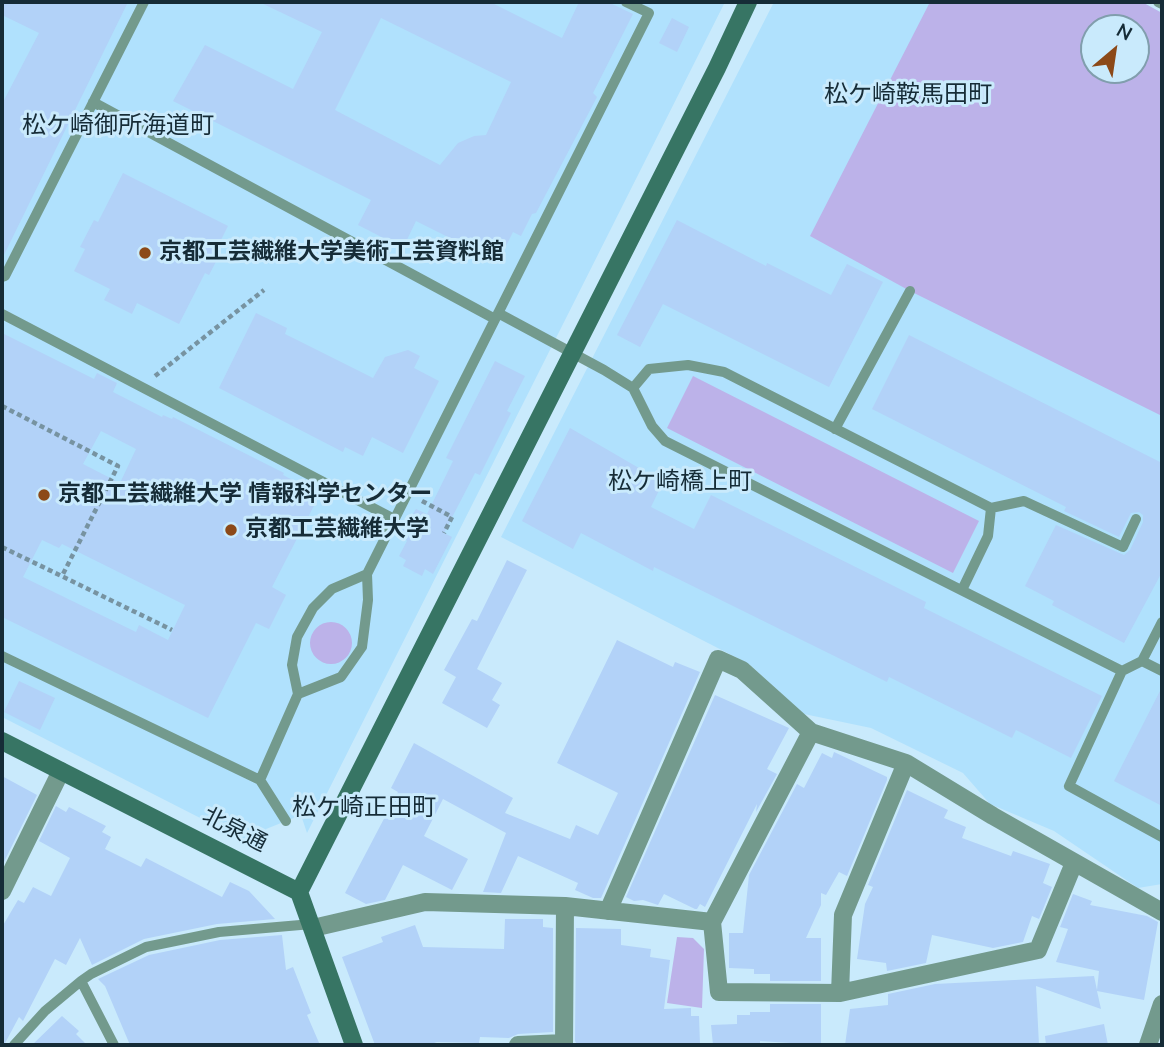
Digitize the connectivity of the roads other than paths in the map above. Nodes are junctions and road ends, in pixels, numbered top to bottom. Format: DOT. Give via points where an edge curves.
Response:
graph roads {
  1 [pos="144,2"];
  2 [pos="626,2"];
  3 [pos="748,2"];
  4 [pos="93,102"];
  5 [pos="3,278"];
  6 [pos="910,291"];
  7 [pos="2,314"];
  8 [pos="497,316"];
  9 [pos="573,353"];
  10 [pos="633,388"];
  11 [pos="835,429"];
  12 [pos="991,508"];
  13 [pos="394,519"];
  14 [pos="1136,519"];
  15 [pos="367,574"];
  16 [pos="962,590"];
  17 [pos="1162,622"];
  18 [pos="2,656"];
  19 [pos="1142,662"];
  20 [pos="1122,671"];
  21 [pos="1162,671"];
  22 [pos="298,694"];
  23 [pos="811,732"];
  24 [pos="2,741"];
  25 [pos="906,763"];
  26 [pos="61,771"];
  27 [pos="260,780"];
  28 [pos="286,821"];
  29 [pos="1162,837"];
  30 [pos="1074,863"];
  31 [pos="2,891"];
  32 [pos="299,892"];
  33 [pos="565,906"];
  34 [pos="608,911"];
  35 [pos="1162,912"];
  36 [pos="712,922"];
  37 [pos="312,926"];
  38 [pos="81,981"];
  39 [pos="840,993"];
  40 [pos="1162,1004"];
  41 [pos="564,1044"];
  42 [pos="14,1045"];
  43 [pos="114,1045"];
  44 [pos="354,1045"];
  45 [pos="518,1045"];
  46 [pos="1148,1045"];
  1 -- 4 [label="lane"];
  2 -- 8 [label="lane" via="649,13"];
  3 -- 9 [label="street"];
  4 -- 5 [label="lane"];
  4 -- 8 [label="lane"];
  6 -- 11 [label="lane"];
  7 -- 13 [label="lane"];
  8 -- 9 [label="lane"];
  8 -- 13 [label="lane"];
  9 -- 10 [label="lane"];
  9 -- 32 [label="street"];
  10 -- 11 [label="lane" via="649,369 688,365 724,372"];
  10 -- 16 [label="lane" via="665,441"];
  11 -- 12 [label="lane"];
  12 -- 14 [label="lane" via="1024,501 1123,547"];
  12 -- 16 [label="lane" via="988,536"];
  13 -- 15 [label="lane"];
  15 -- 22 [label="lane" via="332,589 313,608 297,637 292,665"];
  15 -- 22 [label="lane" via="365,631 355,660 341,677"];
  16 -- 20 [label="lane"];
  17 -- 19 [label="lane"];
  18 -- 27 [label="lane"];
  19 -- 20 [label="lane"];
  19 -- 21 [label="lane"];
  20 -- 29 [label="lane" via="1069,786"];
  22 -- 27 [label="lane"];
  23 -- 25 [label="street"];
  23 -- 34 [label="street" via="742,670 718,659"];
  23 -- 36 [label="street"];
  24 -- 26 [label="street, 北泉通"];
  25 -- 30 [label="street"];
  25 -- 39 [label="street" via="843,915"];
  26 -- 31 [label="street"];
  26 -- 32 [label="street, 北泉通"];
  27 -- 28 [label="lane"];
  30 -- 35 [label="street"];
  30 -- 39 [label="street" via="1038,950"];
  32 -- 37 [label="street"];
  33 -- 34 [label="street"];
  33 -- 37 [label="street" via="425,902"];
  33 -- 41 [label="street"];
  34 -- 36 [label="street"];
  36 -- 39 [label="street" via="719,992"];
  37 -- 38 [label="lane" via="219,932 146,947"];
  37 -- 44 [label="street"];
  38 -- 42 [label="lane"];
  38 -- 43 [label="lane"];
  40 -- 46 [label="street"];
  41 -- 45 [label="street"];
}
